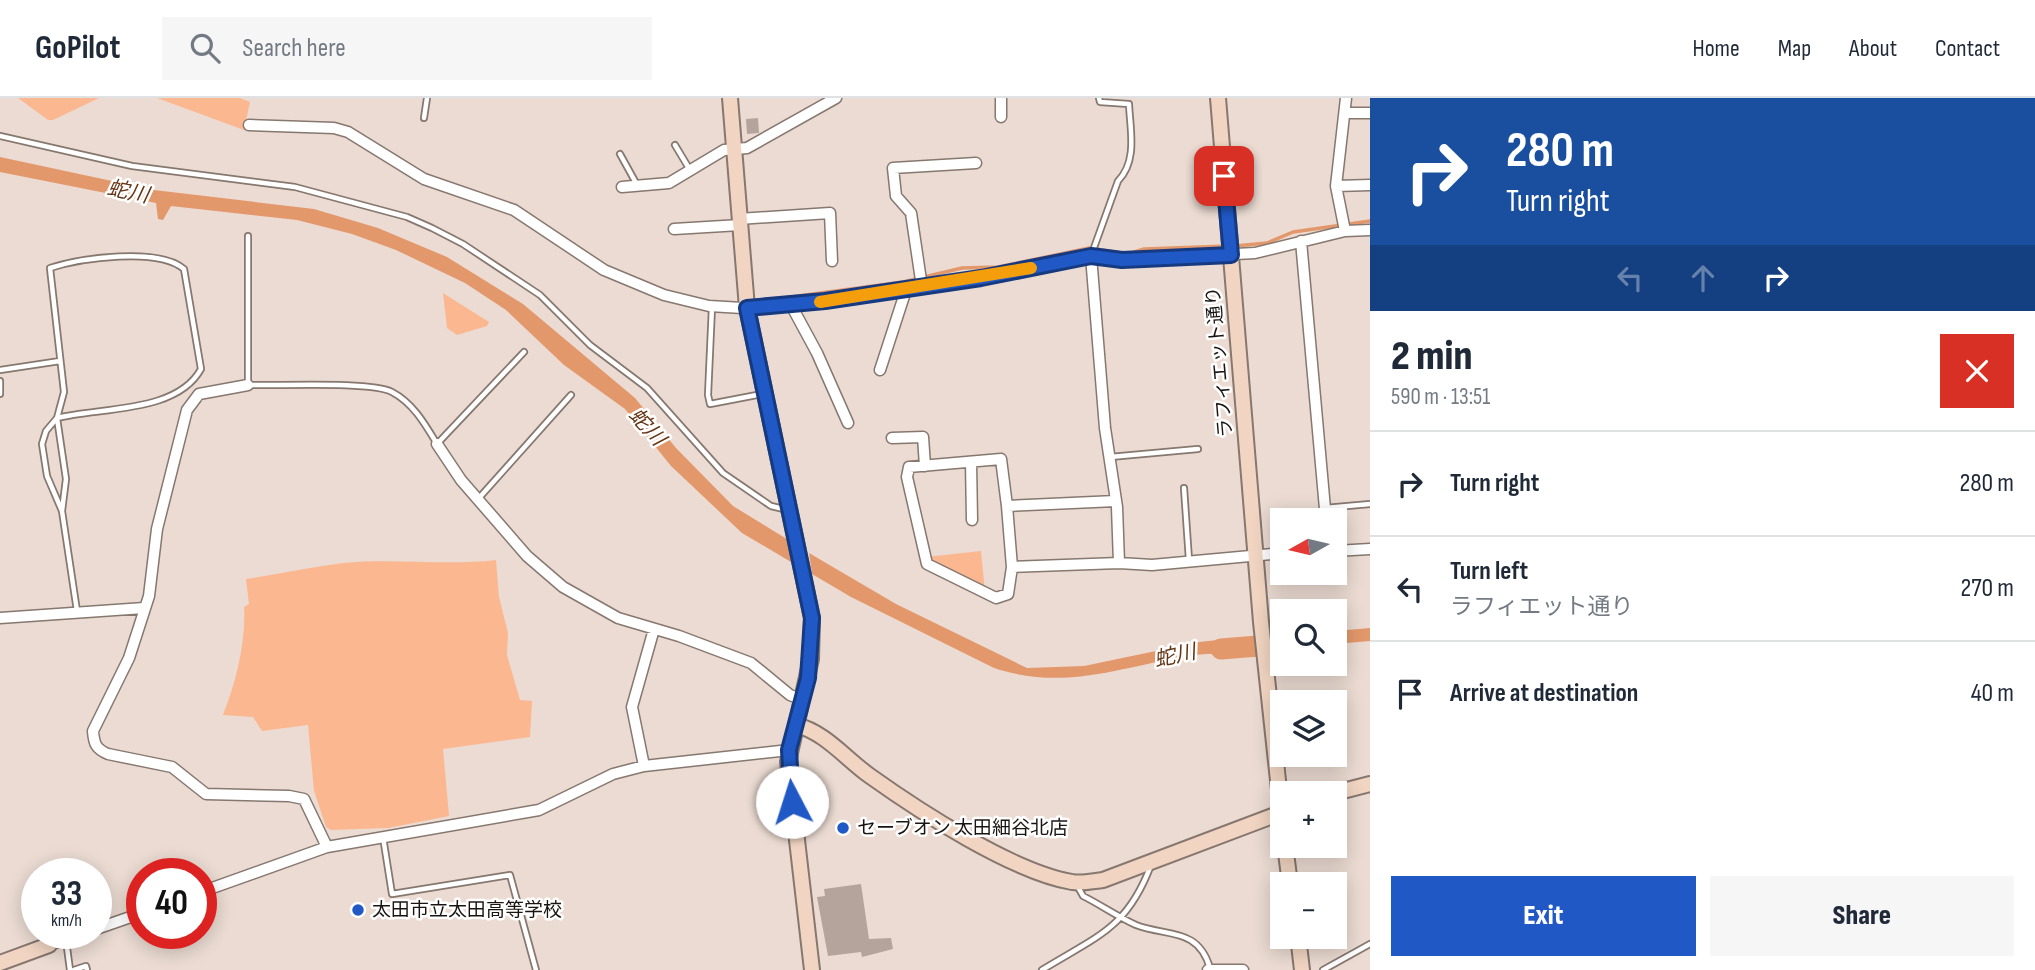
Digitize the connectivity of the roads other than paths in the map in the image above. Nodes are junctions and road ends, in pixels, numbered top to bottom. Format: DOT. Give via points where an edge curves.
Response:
graph roads {
  1 [pos="427,98"];
  2 [pos="730,98"];
  3 [pos="836,98"];
  4 [pos="1001,98"];
  5 [pos="1099,98"];
  6 [pos="1218,98"];
  7 [pos="1346,98"];
  8 [pos="1346,113"];
  9 [pos="1370,113"];
  10 [pos="1001,117"];
  11 [pos="424,118"];
  12 [pos="249,125"];
  13 [pos="0,136"];
  14 [pos="675,145"];
  15 [pos="736,149"];
  16 [pos="620,154"];
  17 [pos="976,163"];
  18 [pos="690,170"];
  19 [pos="1370,185"];
  20 [pos="1336,186"];
  21 [pos="622,187"];
  22 [pos="636,187"];
  23 [pos="739,222"];
  24 [pos="674,229"];
  25 [pos="1370,230"];
  26 [pos="1345,231"];
  27 [pos="248,236"];
  28 [pos="1370,238"];
  29 [pos="1301,242"];
  30 [pos="1231,255"];
  31 [pos="1091,256"];
  32 [pos="832,261"];
  33 [pos="922,287"];
  34 [pos="906,290"];
  35 [pos="791,305"];
  36 [pos="713,306"];
  37 [pos="747,308"];
  38 [pos="524,352"];
  39 [pos="60,361"];
  40 [pos="0,370"];
  41 [pos="880,370"];
  42 [pos="0,381"];
  43 [pos="248,384"];
  44 [pos="0,394"];
  45 [pos="765,394"];
  46 [pos="571,395"];
  47 [pos="57,418"];
  48 [pos="848,423"];
  49 [pos="891,438"];
  50 [pos="437,444"];
  51 [pos="1198,449"];
  52 [pos="1109,457"];
  53 [pos="971,462"];
  54 [pos="925,466"];
  55 [pos="1184,488"];
  56 [pos="479,498"];
  57 [pos="1116,500"];
  58 [pos="1370,504"];
  59 [pos="1007,506"];
  60 [pos="1324,508"];
  61 [pos="792,510"];
  62 [pos="62,511"];
  63 [pos="972,520"];
  64 [pos="1370,550"];
  65 [pos="1348,551"];
  66 [pos="1270,553"];
  67 [pos="1255,554"];
  68 [pos="1189,561"];
  69 [pos="1119,563"];
  70 [pos="1012,567"];
  71 [pos="144,608"];
  72 [pos="77,611"];
  73 [pos="0,618"];
  74 [pos="654,629"];
  75 [pos="803,700"];
  76 [pos="796,725"];
  77 [pos="789,750"];
  78 [pos="644,766"];
  79 [pos="1278,781"];
  80 [pos="1370,784"];
  81 [pos="1347,790"];
  82 [pos="1270,821"];
  83 [pos="383,836"];
  84 [pos="327,847"];
  85 [pos="1153,862"];
  86 [pos="1075,883"];
  87 [pos="217,886"];
  88 [pos="1124,918"];
  89 [pos="1370,944"];
  90 [pos="38,949"];
  91 [pos="68,949"];
  92 [pos="1300,949"];
  93 [pos="0,963"];
  94 [pos="72,970"];
  95 [pos="87,970"];
  96 [pos="536,970"];
  97 [pos="812,970"];
  98 [pos="1042,970"];
  99 [pos="1209,970"];
  100 [pos="1243,970"];
  101 [pos="1302,970"];
  102 [pos="1323,970"];
  1 -- 11 [label="lane"];
  2 -- 15 [label="street"];
  3 -- 15 [label="street" via="747,148"];
  4 -- 10 [label="street"];
  5 -- 31 [label="lane" via="1100,102 1129,104 1131,159 1118,181"];
  6 -- 30 [label="street, ラフィエット通り"];
  7 -- 8 [label="street"];
  8 -- 9 [label="street"];
  8 -- 20 [label="street"];
  12 -- 36 [label="street" via="348,132 424,179 513,210 604,270 664,295"];
  13 -- 61 [label="lane" via="132,166 296,187 432,228 540,295 590,345 647,388 723,473 771,506"];
  14 -- 18 [label="lane"];
  15 -- 18 [label="street" via="724,150"];
  15 -- 23 [label="street"];
  16 -- 22 [label="lane"];
  17 -- 33 [label="street" via="893,168 896,197 911,213"];
  18 -- 22 [label="street" via="669,183"];
  19 -- 20 [label="street"];
  20 -- 26 [label="street"];
  21 -- 22 [label="street"];
  23 -- 24 [label="street"];
  23 -- 32 [label="street" via="830,213"];
  23 -- 37 [label="street"];
  25 -- 26 [label="street"];
  25 -- 28 [label="street"];
  26 -- 29 [label="street"];
  27 -- 43 [label="lane"];
  29 -- 30 [label="street"];
  29 -- 60 [label="street"];
  30 -- 31 [label="street" via="1122,260"];
  30 -- 67 [label="street, ラフィエット通り"];
  31 -- 33 [label="street"];
  31 -- 52 [label="street"];
  33 -- 34 [label="street"];
  34 -- 35 [label="street"];
  34 -- 41 [label="street"];
  35 -- 37 [label="street"];
  35 -- 48 [label="street"];
  36 -- 37 [label="street"];
  36 -- 45 [label="lane" via="710,404"];
  37 -- 45 [label="street"];
  38 -- 50 [label="lane"];
  39 -- 40 [label="lane"];
  39 -- 47 [label="lane" via="64,392"];
  39 -- 47 [label="lane" via="50,268 134,256 184,269 201,369 193,383 164,401"];
  42 -- 44 [label="lane"];
  43 -- 50 [label="lane" via="385,388 423,420"];
  43 -- 71 [label="street" via="199,394 187,410"];
  45 -- 61 [label="street"];
  46 -- 56 [label="lane"];
  47 -- 62 [label="lane" via="66,479"];
  47 -- 62 [label="lane" via="42,444 47,477"];
  49 -- 54 [label="street" via="923,437"];
  50 -- 56 [label="street"];
  51 -- 52 [label="lane"];
  52 -- 57 [label="street"];
  53 -- 54 [label="street"];
  53 -- 59 [label="street" via="1001,459"];
  53 -- 63 [label="street"];
  54 -- 70 [label="street" via="909,467 906,477 928,564 996,598 1008,594"];
  55 -- 68 [label="lane"];
  56 -- 74 [label="street" via="546,574 618,618"];
  57 -- 59 [label="street"];
  57 -- 69 [label="street"];
  58 -- 60 [label="lane"];
  59 -- 70 [label="street"];
  61 -- 75 [label="street" via="813,634"];
  62 -- 72 [label="lane"];
  64 -- 65 [label="street"];
  66 -- 67 [label="street"];
  67 -- 68 [label="street"];
  67 -- 79 [label="street, ラフィエット通り"];
  68 -- 69 [label="street"];
  69 -- 70 [label="street"];
  71 -- 72 [label="street"];
  71 -- 84 [label="street" via="129,658 93,731 98,750 172,767 206,794 304,799"];
  72 -- 73 [label="street"];
  74 -- 75 [label="street" via="751,663"];
  74 -- 78 [label="street" via="632,707"];
  75 -- 76 [label="street"];
  76 -- 77 [label="street"];
  76 -- 86 [label="street" via="815,732 915,807 1030,869"];
  77 -- 78 [label="street"];
  77 -- 97 [label="street"];
  78 -- 83 [label="street" via="613,774 539,810"];
  80 -- 81 [label="street"];
  82 -- 85 [label="street"];
  83 -- 84 [label="street"];
  83 -- 96 [label="lane" via="392,894 510,874"];
  84 -- 87 [label="street"];
  85 -- 86 [label="street" via="1103,880"];
  85 -- 88 [label="lane"];
  86 -- 88 [label="lane" via="1083,896"];
  88 -- 98 [label="lane"];
  88 -- 99 [label="lane" via="1194,941 1206,955"];
  89 -- 102 [label="lane"];
  90 -- 93 [label="street"];
  91 -- 94 [label="lane"];
  92 -- 101 [label="street"];
  94 -- 95 [label="lane" via="86,966"];
  99 -- 100 [label="street"];
}
